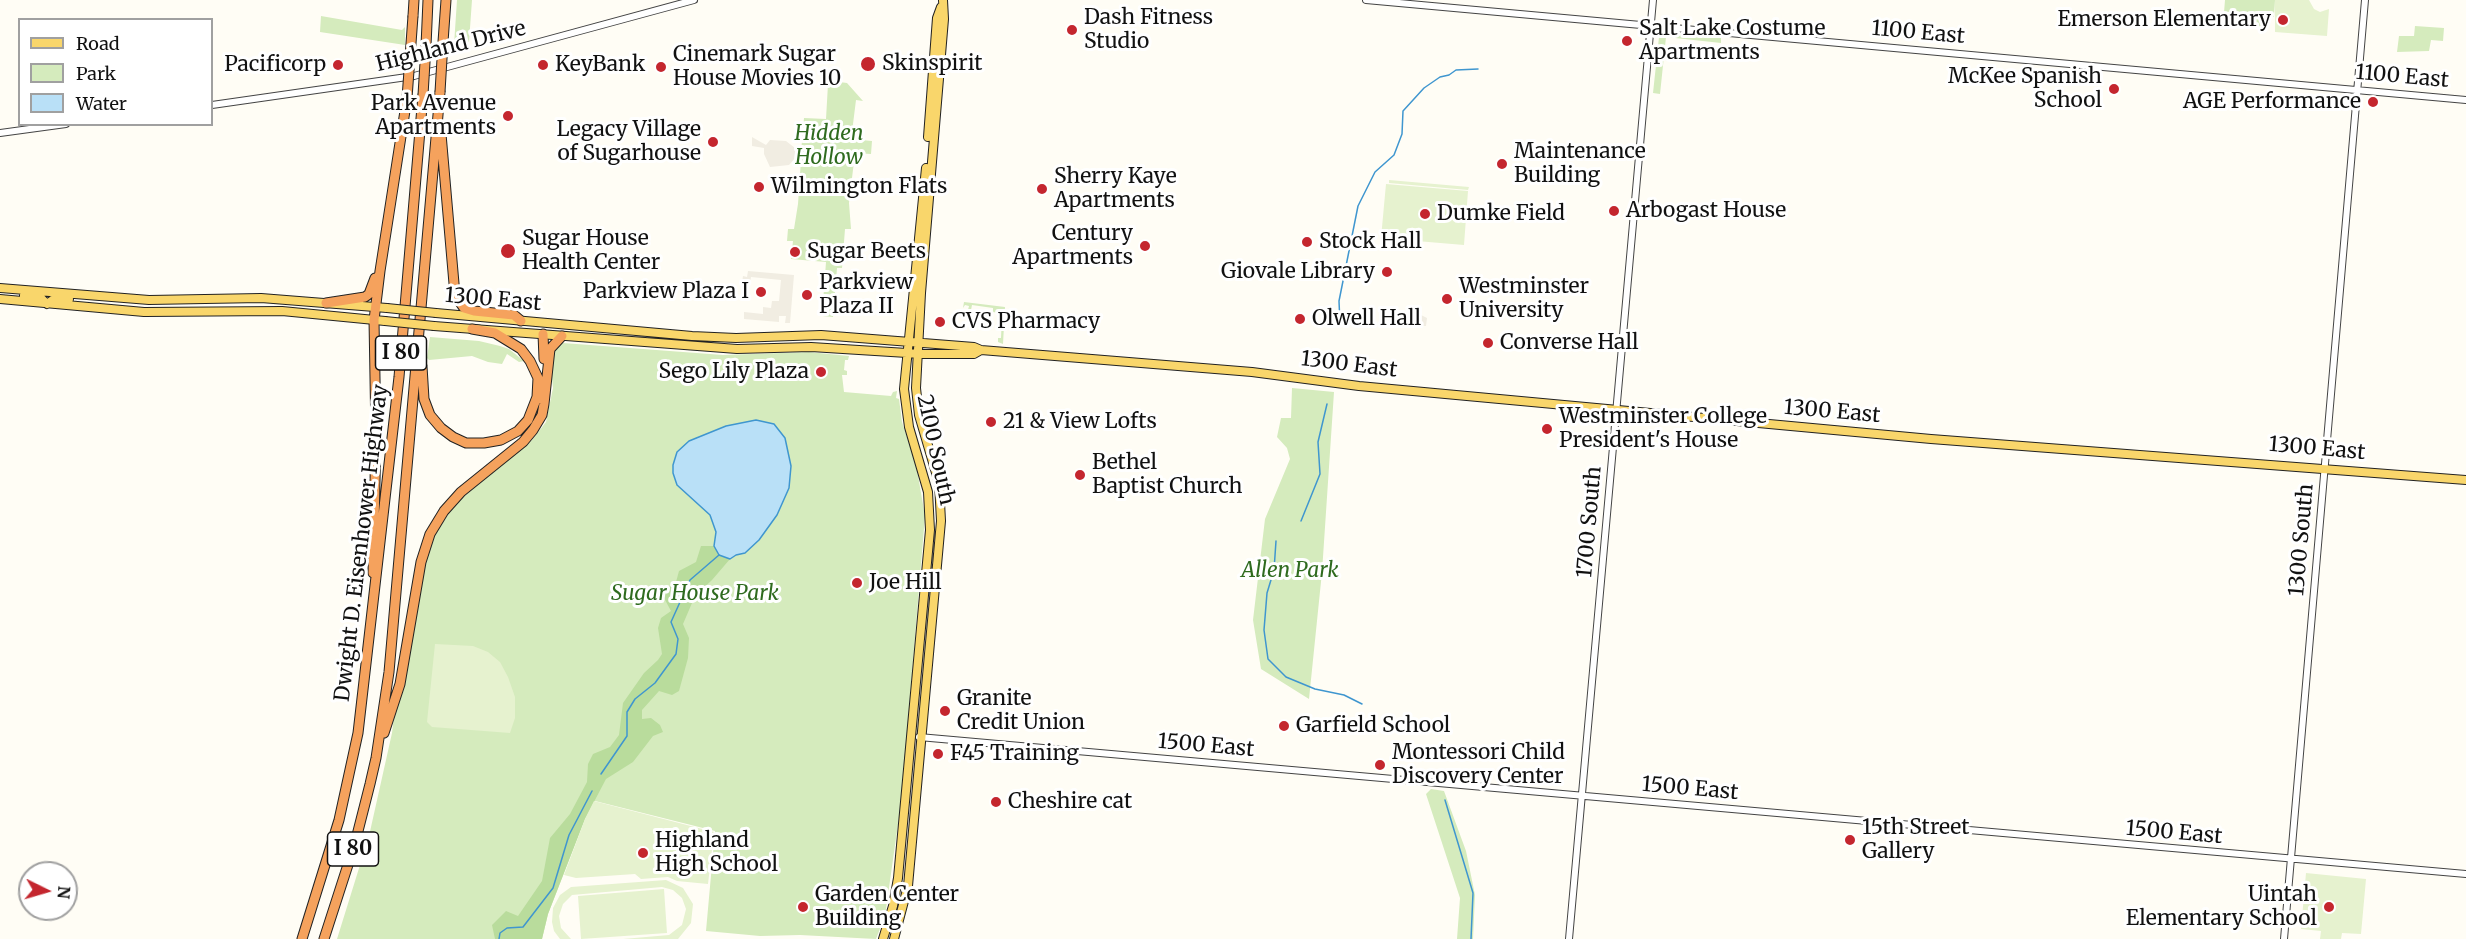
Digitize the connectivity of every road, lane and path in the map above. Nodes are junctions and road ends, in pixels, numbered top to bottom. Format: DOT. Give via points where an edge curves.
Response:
graph roads {
  1 [pos="414,0"];
  2 [pos="428,0"];
  3 [pos="446,0"];
  4 [pos="694,0"];
  5 [pos="1366,0"];
  6 [pos="1653,0"];
  7 [pos="2365,0"];
  8 [pos="942,2"];
  9 [pos="1651,26"];
  10 [pos="2358,89"];
  11 [pos="930,96"];
  12 [pos="2466,100"];
  13 [pos="213,105"];
  14 [pos="439,105"];
  15 [pos="934,121"];
  16 [pos="51,126"];
  17 [pos="0,133"];
  18 [pos="921,196"];
  19 [pos="924,249"];
  20 [pos="380,271"];
  21 [pos="0,288"];
  22 [pos="111,297"];
  23 [pos="0,299"];
  24 [pos="326,303"];
  25 [pos="47,304"];
  26 [pos="375,307"];
  27 [pos="374,320"];
  28 [pos="521,321"];
  29 [pos="472,329"];
  30 [pos="543,334"];
  31 [pos="562,336"];
  32 [pos="420,340"];
  33 [pos="908,343"];
  34 [pos="919,343"];
  35 [pos="981,350"];
  36 [pos="906,353"];
  37 [pos="918,353"];
  38 [pos="546,392"];
  39 [pos="1617,410"];
  40 [pos="2325,468"];
  41 [pos="2466,480"];
  42 [pos="373,611"];
  43 [pos="911,737"];
  44 [pos="921,738"];
  45 [pos="376,758"];
  46 [pos="1581,796"];
  47 [pos="2291,859"];
  48 [pos="2466,874"];
  49 [pos="302,939"];
  50 [pos="324,939"];
  51 [pos="883,939"];
  52 [pos="894,939"];
  53 [pos="1569,939"];
  54 [pos="2284,939"];
  1 -- 20 [label="highway, bridge" via="407,98"];
  2 -- 42 [label="highway, Dwight D. Eisenhower Highway / I 80, bridge" via="399,377"];
  3 -- 14 [label="highway, Dwight D. Eisenhower Highway / I 80, bridge"];
  4 -- 13 [label="street, Highland Drive" via="414,76"];
  5 -- 9 [label="street, 1100 East"];
  6 -- 9 [label="street, 1700 South"];
  7 -- 10 [label="street, 1300 South"];
  8 -- 11 [label="main road, 2100 South"];
  8 -- 15 [label="main road, 2100 South" via="944,19"];
  9 -- 10 [label="street, 1100 East"];
  9 -- 39 [label="street, 1700 South"];
  10 -- 12 [label="street, 1100 East"];
  10 -- 40 [label="street, 1300 South"];
  11 -- 15 [label="main road"];
  11 -- 18 [label="main road, 2100 South"];
  14 -- 28 [label="highway" via="455,295 464,308 514,315"];
  14 -- 32 [label="highway, Dwight D. Eisenhower Highway / I 80"];
  15 -- 19 [label="main road, 2100 South"];
  16 -- 17 [label="street"];
  18 -- 19 [label="main road"];
  18 -- 33 [label="main road, 2100 South"];
  19 -- 34 [label="main road, 2100 South"];
  20 -- 24 [label="highway" via="365,297"];
  20 -- 26 [label="highway"];
  21 -- 22 [label="main road, 1300 East"];
  21 -- 25 [label="main road" via="40,297"];
  22 -- 24 [label="main road, 1300 East" via="170,301 261,298"];
  22 -- 25 [label="main road" via="58,298"];
  23 -- 25 [label="main road, 1300 East"];
  24 -- 26 [label="main road, 1300 East"];
  25 -- 27 [label="main road, 1300 East" via="170,313 282,311"];
  26 -- 27 [label="highway"];
  26 -- 28 [label="main road, 1300 East, bridge"];
  27 -- 29 [label="main road, 1300 East, bridge"];
  27 -- 42 [label="highway"];
  28 -- 33 [label="main road, 1300 East" via="703,337 821,335"];
  29 -- 30 [label="main road, 1300 East"];
  29 -- 32 [label="highway" via="495,333 521,349 538,378 537,397 528,420 501,440 466,443 430,416 424,399"];
  30 -- 31 [label="main road, 1300 East"];
  30 -- 38 [label="highway"];
  31 -- 36 [label="main road, 1300 East" via="737,349 811,346"];
  31 -- 38 [label="highway" via="550,349"];
  32 -- 45 [label="highway, Dwight D. Eisenhower Highway / I 80" via="397,600"];
  33 -- 34 [label="main road, 1300 East"];
  33 -- 36 [label="main road, 2100 South"];
  34 -- 35 [label="main road, 1300 East"];
  34 -- 37 [label="main road, 2100 South"];
  35 -- 37 [label="main road, 1300 East" via="974,354"];
  35 -- 39 [label="main road, 1300 East" via="1252,372"];
  36 -- 37 [label="main road, 1300 East"];
  36 -- 43 [label="main road, 2100 South" via="904,404 927,487 930,520"];
  37 -- 44 [label="main road, 2100 South" via="918,406 938,478 942,511"];
  38 -- 45 [label="highway" via="542,415 533,430 460,492 430,534 421,562 400,684"];
  39 -- 40 [label="main road, 1300 East" via="1940,440"];
  39 -- 46 [label="street, 1700 South"];
  40 -- 41 [label="main road, 1300 East"];
  40 -- 47 [label="street, 1300 South"];
  42 -- 49 [label="highway, Dwight D. Eisenhower Highway / I 80" via="358,733 342,809"];
  43 -- 44 [label="street, 1500 East"];
  43 -- 51 [label="main road, 2100 South" via="898,878"];
  44 -- 46 [label="street, 1500 East"];
  44 -- 52 [label="main road, 2100 South" via="908,886"];
  45 -- 50 [label="highway, Dwight D. Eisenhower Highway / I 80" via="355,843"];
  46 -- 47 [label="street, 1500 East"];
  46 -- 53 [label="street, 1700 South"];
  47 -- 48 [label="street, 1500 East"];
  47 -- 54 [label="street, 1300 South"];
}
